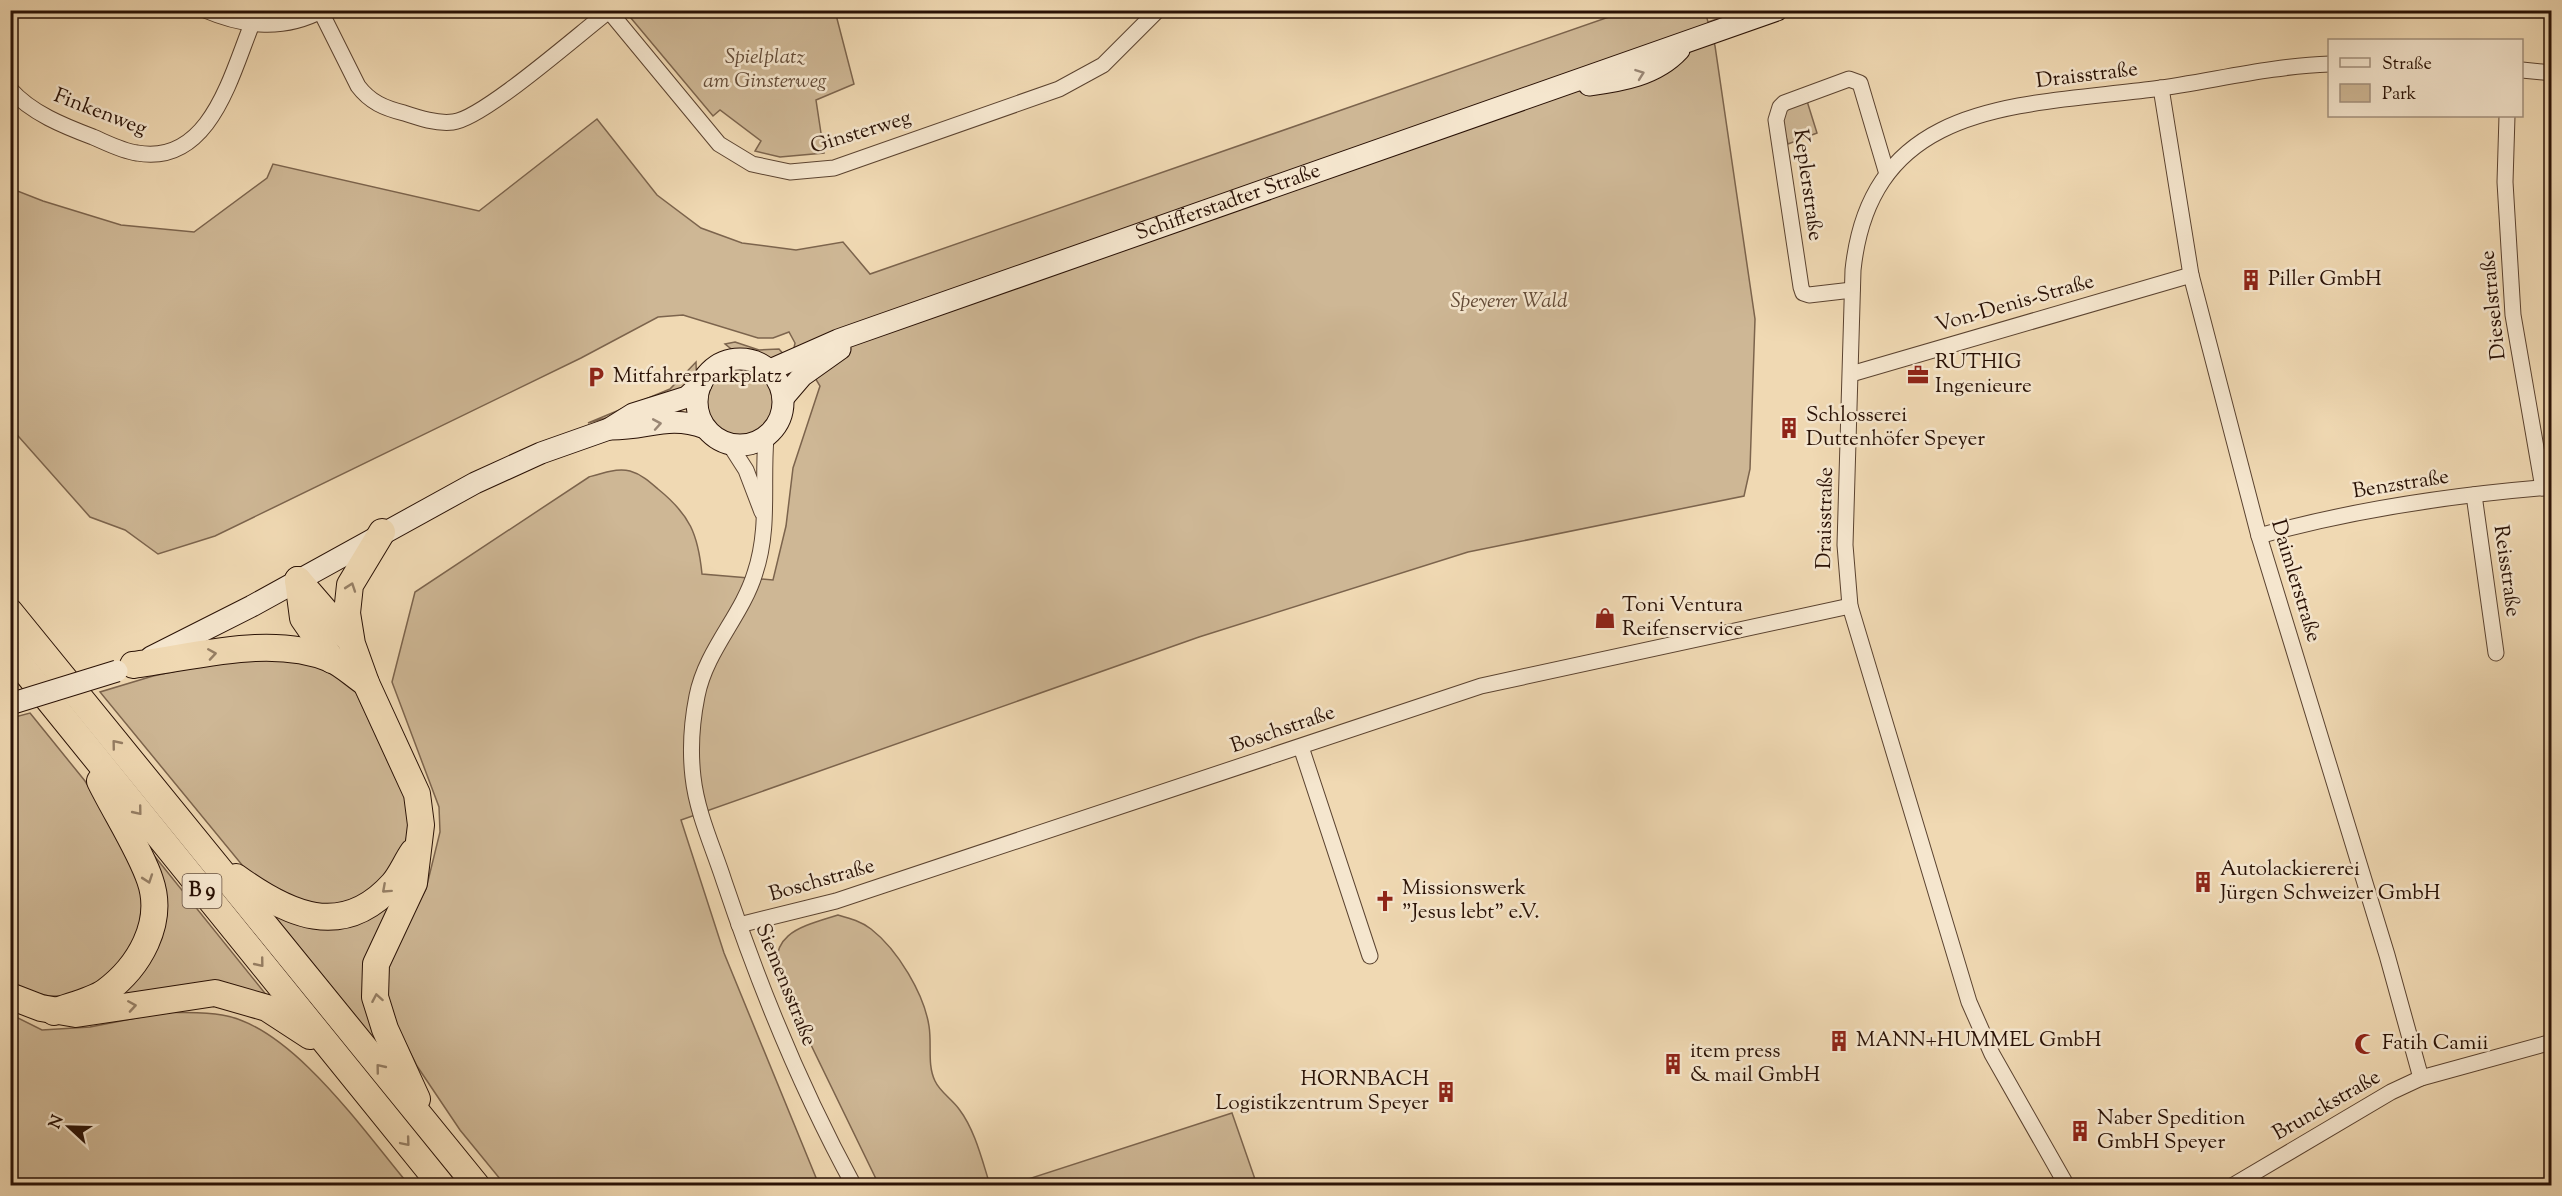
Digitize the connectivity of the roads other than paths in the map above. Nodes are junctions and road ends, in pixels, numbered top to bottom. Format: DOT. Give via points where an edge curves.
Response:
graph roads {
  1 [pos="206,10"];
  2 [pos="609,10"];
  3 [pos="1158,10"];
  4 [pos="1777,10"];
  5 [pos="322,11"];
  6 [pos="252,24"];
  7 [pos="2328,64"];
  8 [pos="2523,70"];
  9 [pos="2552,72"];
  10 [pos="2161,88"];
  11 [pos="10,89"];
  12 [pos="2507,117"];
  13 [pos="1887,174"];
  14 [pos="2191,275"];
  15 [pos="1852,290"];
  16 [pos="894,322"];
  17 [pos="770,370"];
  18 [pos="1851,374"];
  19 [pos="701,384"];
  20 [pos="784,397"];
  21 [pos="705,428"];
  22 [pos="609,429"];
  23 [pos="765,438"];
  24 [pos="730,445"];
  25 [pos="2547,487"];
  26 [pos="2474,495"];
  27 [pos="765,520"];
  28 [pos="382,532"];
  29 [pos="2259,536"];
  30 [pos="298,580"];
  31 [pos="1850,606"];
  32 [pos="10,612"];
  33 [pos="352,644"];
  34 [pos="10,652"];
  35 [pos="2496,653"];
  36 [pos="332,660"];
  37 [pos="125,668"];
  38 [pos="366,683"];
  39 [pos="10,704"];
  40 [pos="75,733"];
  41 [pos="1300,747"];
  42 [pos="419,841"];
  43 [pos="208,857"];
  44 [pos="739,925"];
  45 [pos="1370,956"];
  46 [pos="10,996"];
  47 [pos="54,1012"];
  48 [pos="2552,1042"];
  49 [pos="329,1048"];
  50 [pos="2421,1078"];
  51 [pos="430,1130"];
  52 [pos="442,1185"];
  53 [pos="477,1185"];
  54 [pos="854,1185"];
  55 [pos="2067,1185"];
  56 [pos="2232,1185"];
  1 -- 6 [label="street"];
  2 -- 3 [label="street, Ginsterweg" via="718,144 752,164 790,172 834,168 1059,89 1102,65"];
  2 -- 5 [label="street" via="482,110 453,122 391,110 366,97"];
  4 -- 16 [label="main road, Schifferstadter Straße"];
  5 -- 6 [label="street" via="279,25"];
  6 -- 11 [label="street, Finkenweg" via="214,116 189,141 164,152 138,154 81,133 48,117"];
  7 -- 10 [label="street, Draisstraße" via="2253,71"];
  8 -- 9 [label="street"];
  10 -- 13 [label="street, Draisstraße" via="2009,107 1962,120 1916,145"];
  10 -- 14 [label="street, Daimlerstraße"];
  12 -- 25 [label="street, Dieselstraße" via="2505,182 2512,304"];
  13 -- 15 [label="street, Draisstraße" via="1859,232"];
  13 -- 15 [label="street, Keplerstraße" via="1856,80 1849,79 1780,107 1776,120 1803,293"];
  14 -- 18 [label="street, Von-Denis-Straße"];
  14 -- 29 [label="street, Daimlerstraße"];
  15 -- 18 [label="street, Draisstraße"];
  16 -- 17 [label="main road, Schifferstadter Straße" via="838,340"];
  16 -- 20 [label="main road, Schifferstadter Straße" via="832,353 802,376"];
  17 -- 19 [label="main road" via="751,360 730,360 710,371"];
  17 -- 20 [label="main road"];
  18 -- 31 [label="street, Draisstraße" via="1845,545"];
  19 -- 21 [label="main road" via="697,407"];
  19 -- 22 [label="main road" via="687,397 633,414"];
  20 -- 23 [label="main road" via="781,418"];
  22 -- 21 [label="main road, one-way" via="687,421"];
  21 -- 24 [label="main road"];
  22 -- 28 [label="main road" via="541,453"];
  23 -- 24 [label="main road" via="742,446"];
  23 -- 27 [label="street, Siemensstraße"];
  24 -- 27 [label="street" via="746,470"];
  25 -- 26 [label="street, Benzstraße"];
  26 -- 29 [label="street, Benzstraße" via="2403,503"];
  26 -- 35 [label="street, Reisstraße"];
  27 -- 44 [label="street, Siemensstraße" via="755,574 713,652 698,694 692,733 693,777 704,824"];
  28 -- 30 [label="main road"];
  33 -- 28 [label="highway, one-way" via="347,613 350,585"];
  29 -- 50 [label="street, Daimlerstraße"];
  30 -- 33 [label="highway"];
  30 -- 36 [label="highway" via="303,618"];
  30 -- 37 [label="main road" via="182,643"];
  31 -- 41 [label="street, Boschstraße" via="1500,682"];
  31 -- 55 [label="street, Draisstraße" via="1969,1002 1992,1054"];
  43 -- 32 [label="highway, B 9, one-way"];
  33 -- 38 [label="highway"];
  34 -- 40 [label="highway, B 9"];
  37 -- 36 [label="highway, one-way" via="267,648"];
  36 -- 38 [label="highway"];
  37 -- 39 [label="main road, bridge"];
  38 -- 42 [label="highway" via="417,794"];
  40 -- 47 [label="highway, one-way" via="151,881 154,908 149,937 135,965 104,993"];
  40 -- 49 [label="highway, B 9, one-way"];
  41 -- 44 [label="street, Boschstraße" via="836,901"];
  41 -- 45 [label="street"];
  42 -- 43 [label="highway, one-way" via="394,883 372,902 343,915 317,917 266,899"];
  51 -- 42 [label="highway, one-way" via="375,997 376,964 414,883"];
  51 -- 43 [label="highway, B 9, one-way"];
  44 -- 54 [label="street, Siemensstraße" via="798,1073"];
  46 -- 47 [label="highway"];
  47 -- 49 [label="highway, one-way" via="76,1014 214,993 267,1008"];
  48 -- 50 [label="street, Brunckstraße"];
  49 -- 52 [label="highway, B 9, one-way"];
  50 -- 56 [label="street, Brunckstraße"];
  51 -- 53 [label="highway, B 9"];
}
